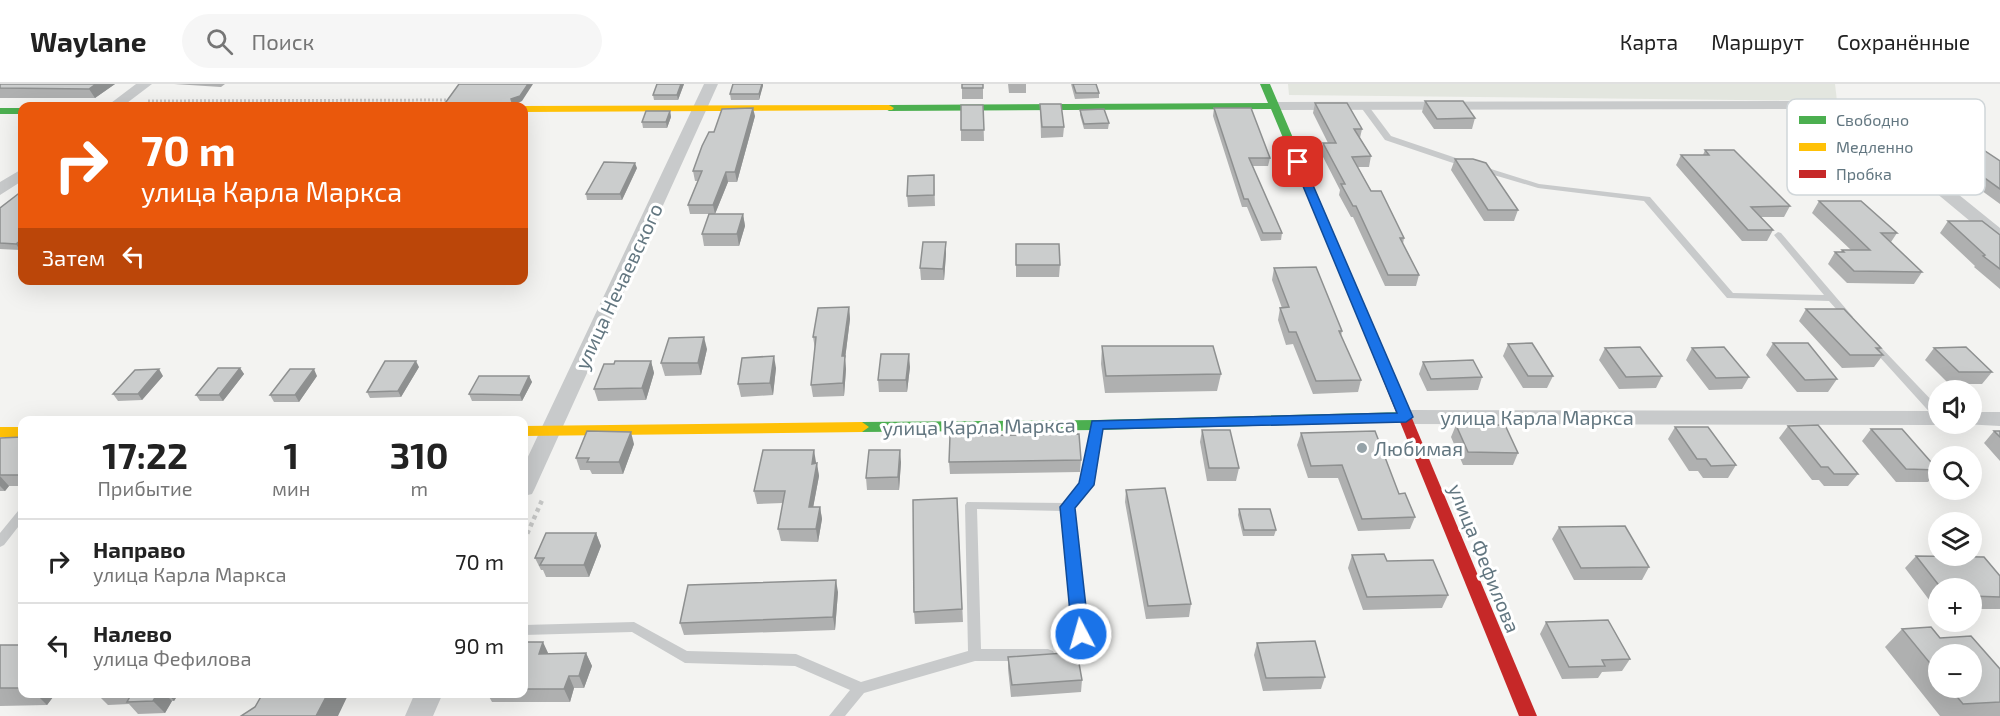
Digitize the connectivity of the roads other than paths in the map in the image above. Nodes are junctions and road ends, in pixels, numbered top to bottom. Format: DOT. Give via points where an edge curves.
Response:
graph roads {
  1 [pos="145,84"];
  2 [pos="711,84"];
  3 [pos="1265,84"];
  4 [pos="121,102"];
  5 [pos="1274,105"];
  6 [pos="1787,105"];
  7 [pos="1364,106"];
  8 [pos="18,108"];
  9 [pos="528,109"];
  10 [pos="700,109"];
  11 [pos="0,111"];
  12 [pos="18,177"];
  13 [pos="0,190"];
  14 [pos="1949,195"];
  15 [pos="1778,235"];
  16 [pos="2000,237"];
  17 [pos="1830,298"];
  18 [pos="1853,323"];
  19 [pos="1860,331"];
  20 [pos="1928,405"];
  21 [pos="1928,416"];
  22 [pos="1406,417"];
  23 [pos="1982,418"];
  24 [pos="2000,418"];
  25 [pos="1096,424"];
  26 [pos="528,430"];
  27 [pos="550,430"];
  28 [pos="0,432"];
  29 [pos="18,432"];
  30 [pos="528,479"];
  31 [pos="1068,507"];
  32 [pos="18,519"];
  33 [pos="0,542"];
  34 [pos="528,630"];
  35 [pos="975,655"];
  36 [pos="860,688"];
  37 [pos="427,698"];
  38 [pos="419,716"];
  39 [pos="836,716"];
  40 [pos="1528,716"];
  1 -- 4 [label="street"];
  2 -- 10 [label="street, улица Нечаевского"];
  3 -- 5 [label="main road, улица Фефилова"];
  5 -- 7 [label="street"];
  5 -- 10 [label="main road"];
  5 -- 22 [label="main road, улица Фефилова"];
  6 -- 7 [label="street"];
  7 -- 17 [label="lane" via="1388,138 1453,160 1538,186 1647,199 1730,296"];
  8 -- 11 [label="main road"];
  9 -- 10 [label="main road"];
  10 -- 27 [label="street, улица Нечаевского"];
  12 -- 13 [label="street"];
  14 -- 16 [label="street"];
  15 -- 17 [label="lane"];
  17 -- 18 [label="lane"];
  19 -- 20 [label="lane"];
  21 -- 22 [label="street, улица Карла Маркса"];
  22 -- 25 [label="main road, улица Карла Маркса"];
  22 -- 40 [label="main road, улица Фефилова"];
  23 -- 24 [label="street"];
  25 -- 27 [label="main road, улица Карла Маркса"];
  25 -- 31 [label="lane" via="1087,485"];
  26 -- 27 [label="main road, улица Карла Маркса"];
  27 -- 30 [label="street, улица Нечаевского"];
  28 -- 29 [label="main road"];
  31 -- 35 [label="lane" via="971,506"];
  31 -- 35 [label="lane" via="1083,655"];
  32 -- 33 [label="lane"];
  34 -- 36 [label="lane" via="634,627 685,657 796,660"];
  35 -- 36 [label="lane"];
  36 -- 39 [label="lane"];
  37 -- 38 [label="street"];
}
